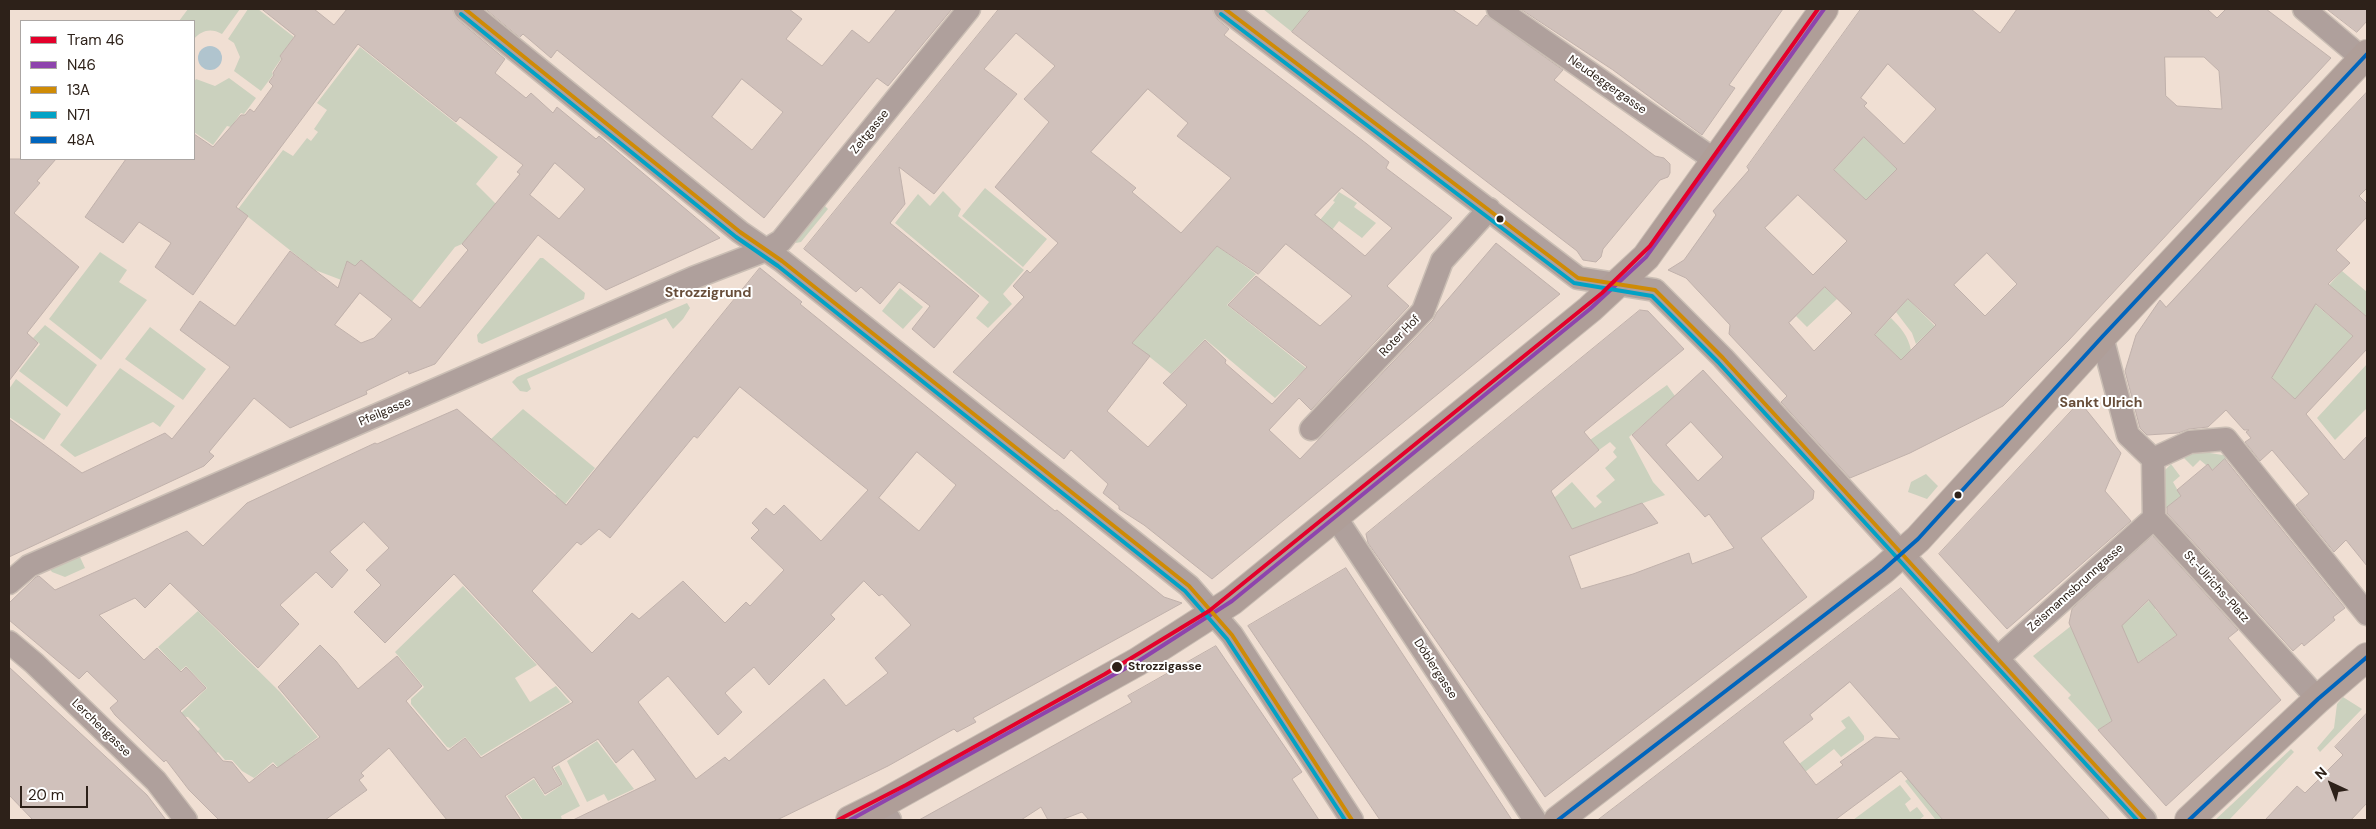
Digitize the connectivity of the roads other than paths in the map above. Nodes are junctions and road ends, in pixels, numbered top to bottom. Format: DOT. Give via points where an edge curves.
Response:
graph roads {
  1 [pos="465,9"];
  2 [pos="969,9"];
  3 [pos="1226,9"];
  4 [pos="1498,9"];
  5 [pos="1824,9"];
  6 [pos="2304,9"];
  7 [pos="2365,57"];
  8 [pos="1716,161"];
  9 [pos="1489,209"];
  10 [pos="766,250"];
  11 [pos="1619,284"];
  12 [pos="2102,337"];
  13 [pos="1311,429"];
  14 [pos="2153,459"];
  15 [pos="1336,518"];
  16 [pos="2154,518"];
  17 [pos="1901,554"];
  18 [pos="9,583"];
  19 [pos="1212,614"];
  20 [pos="2367,614"];
  21 [pos="9,642"];
  22 [pos="2367,657"];
  23 [pos="1998,658"];
  24 [pos="2318,699"];
  25 [pos="885,813"];
  26 [pos="186,820"];
  27 [pos="850,820"];
  28 [pos="1352,820"];
  29 [pos="1535,820"];
  30 [pos="1558,820"];
  31 [pos="2145,820"];
  32 [pos="2189,820"];
  1 -- 10 [label="street"];
  2 -- 10 [label="street, Zeltgasse" via="784,238"];
  3 -- 9 [label="street"];
  4 -- 8 [label="street, Neudeggergasse"];
  5 -- 8 [label="main road"];
  6 -- 7 [label="street"];
  7 -- 12 [label="main road"];
  8 -- 11 [label="main road" via="1646,257"];
  9 -- 11 [label="street" via="1578,278"];
  9 -- 13 [label="street, Roter Hof" via="1442,261 1423,312"];
  10 -- 18 [label="street, Pfeilgasse" via="693,278 29,566"];
  10 -- 19 [label="street" via="1189,586"];
  11 -- 15 [label="main road"];
  11 -- 17 [label="street" via="1654,290 1723,358"];
  12 -- 14 [label="street" via="2128,435"];
  12 -- 17 [label="main road"];
  14 -- 16 [label="street"];
  14 -- 20 [label="street" via="2190,442 2226,439"];
  15 -- 19 [label="main road"];
  15 -- 29 [label="street, Döblergasse"];
  16 -- 23 [label="street, Zeismannsbrunngasse"];
  16 -- 24 [label="street, St.-Ulrichs-Platz"];
  17 -- 23 [label="street"];
  17 -- 30 [label="main road"];
  19 -- 25 [label="main road"];
  19 -- 28 [label="street" via="1232,635"];
  21 -- 26 [label="street, Lerchengasse" via="156,782"];
  22 -- 24 [label="main road"];
  23 -- 31 [label="street"];
  24 -- 32 [label="main road"];
  25 -- 27 [label="main road"];
}
